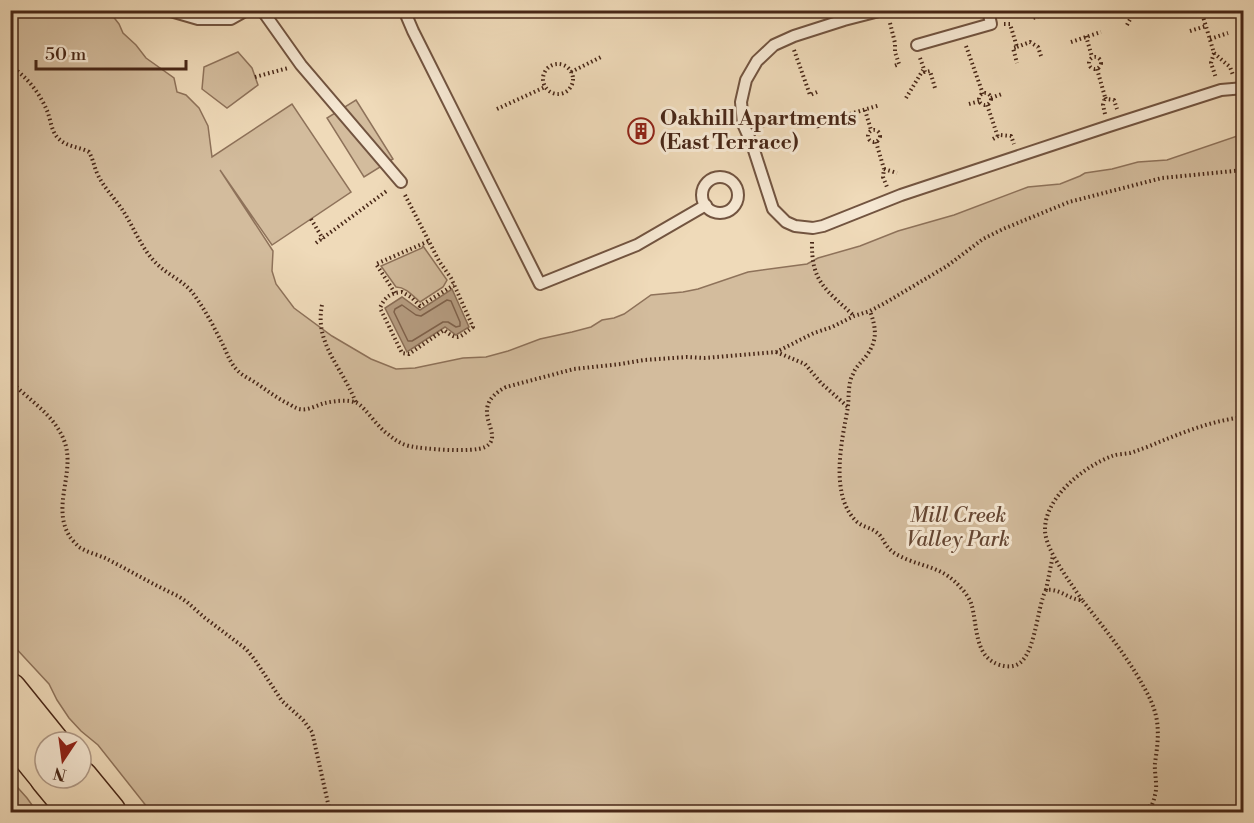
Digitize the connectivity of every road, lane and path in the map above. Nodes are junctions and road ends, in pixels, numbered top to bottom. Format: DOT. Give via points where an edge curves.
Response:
graph roads {
  1 [pos="167,10"];
  2 [pos="248,10"];
  3 [pos="262,10"];
  4 [pos="404,10"];
  5 [pos="882,10"];
  6 [pos="987,10"];
  7 [pos="1030,10"];
  8 [pos="1135,10"];
  9 [pos="1201,10"];
  10 [pos="1038,17"];
  11 [pos="889,21"];
  12 [pos="991,24"];
  13 [pos="1127,25"];
  14 [pos="1206,26"];
  15 [pos="962,32"];
  16 [pos="1101,32"];
  17 [pos="1190,32"];
  18 [pos="1228,33"];
  19 [pos="1086,36"];
  20 [pos="789,38"];
  21 [pos="1210,39"];
  22 [pos="1071,42"];
  23 [pos="917,45"];
  24 [pos="1017,47"];
  25 [pos="1214,53"];
  26 [pos="603,56"];
  27 [pos="1041,56"];
  28 [pos="1092,57"];
  29 [pos="1017,63"];
  30 [pos="301,65"];
  31 [pos="10,66"];
  32 [pos="894,66"];
  33 [pos="1097,69"];
  34 [pos="924,70"];
  35 [pos="571,72"];
  36 [pos="255,77"];
  37 [pos="545,87"];
  38 [pos="935,88"];
  39 [pos="1240,89"];
  40 [pos="1221,90"];
  41 [pos="817,92"];
  42 [pos="983,94"];
  43 [pos="1002,94"];
  44 [pos="1105,97"];
  45 [pos="906,98"];
  46 [pos="991,98"];
  47 [pos="980,101"];
  48 [pos="969,104"];
  49 [pos="880,105"];
  50 [pos="987,105"];
  51 [pos="497,108"];
  52 [pos="865,110"];
  53 [pos="850,114"];
  54 [pos="819,129"];
  55 [pos="872,130"];
  56 [pos="746,131"];
  57 [pos="998,136"];
  58 [pos="876,142"];
  59 [pos="1244,170"];
  60 [pos="897,173"];
  61 [pos="400,182"];
  62 [pos="706,205"];
  63 [pos="310,219"];
  64 [pos="813,228"];
  65 [pos="323,239"];
  66 [pos="429,241"];
  67 [pos="316,243"];
  68 [pos="454,285"];
  69 [pos="395,293"];
  70 [pos="322,305"];
  71 [pos="870,311"];
  72 [pos="854,316"];
  73 [pos="776,352"];
  74 [pos="10,381"];
  75 [pos="356,403"];
  76 [pos="848,407"];
  77 [pos="1244,417"];
  78 [pos="1053,554"];
  79 [pos="1046,590"];
  80 [pos="1082,600"];
  81 [pos="10,690"];
  82 [pos="42,730"];
  83 [pos="10,732"];
  84 [pos="33,761"];
  85 [pos="56,790"];
  86 [pos="91,790"];
  87 [pos="1151,806"];
  88 [pos="75,813"];
  89 [pos="109,813"];
  90 [pos="330,813"];
  91 [pos="1131,813"];
  92 [pos="1150,813"];
  1 -- 2 [label="lane" via="198,19 231,19"];
  3 -- 30 [label="lane"];
  4 -- 62 [label="lane" via="540,284 637,245"];
  5 -- 20 [label="lane"];
  6 -- 12 [label="lane"];
  7 -- 10 [label="path" via="1033,18"];
  8 -- 13 [label="path"];
  9 -- 14 [label="path"];
  11 -- 32 [label="path" via="899,64"];
  12 -- 15 [label="lane"];
  12 -- 24 [label="path" via="1010,24"];
  14 -- 17 [label="path"];
  14 -- 21 [label="path"];
  15 -- 23 [label="lane"];
  15 -- 42 [label="path"];
  16 -- 19 [label="path"];
  18 -- 21 [label="path"];
  19 -- 22 [label="path"];
  19 -- 28 [label="path"];
  20 -- 41 [label="path" via="810,95"];
  20 -- 56 [label="lane" via="774,45 757,61 746,80 741,102"];
  21 -- 25 [label="path"];
  23 -- 34 [label="path"];
  24 -- 27 [label="path" via="1030,42 1038,47"];
  24 -- 29 [label="path" via="1012,48"];
  25 -- 39 [label="path" via="1230,67"];
  25 -- 40 [label="path" via="1211,63"];
  26 -- 35 [label="path"];
  28 -- 33 [label="path" via="1089,64"];
  28 -- 33 [label="path" via="1100,59"];
  30 -- 36 [label="path"];
  30 -- 61 [label="lane"];
  31 -- 75 [label="path" via="20,72 44,102 57,137 90,152 97,173 139,240 157,264 191,291 237,370 299,409 325,403"];
  33 -- 44 [label="path"];
  34 -- 38 [label="path" via="930,71"];
  34 -- 45 [label="path"];
  35 -- 37 [label="path" via="573,81 565,92 556,94"];
  35 -- 37 [label="path" via="565,65 551,65 543,77"];
  37 -- 51 [label="path"];
  39 -- 40 [label="lane"];
  40 -- 64 [label="lane" via="901,195"];
  42 -- 46 [label="path"];
  42 -- 47 [label="path"];
  43 -- 46 [label="path"];
  46 -- 50 [label="path"];
  47 -- 48 [label="path"];
  47 -- 50 [label="path"];
  49 -- 52 [label="path"];
  50 -- 57 [label="path"];
  52 -- 53 [label="path"];
  52 -- 55 [label="path"];
  54 -- 56 [label="path" via="817,121 806,116"];
  55 -- 58 [label="path" via="879,134"];
  55 -- 58 [label="path" via="867,137"];
  56 -- 64 [label="lane" via="773,209 786,222"];
  58 -- 60 [label="path" via="884,169"];
  59 -- 71 [label="path" via="1162,178 1069,202 983,239 938,272"];
  61 -- 65 [label="path"];
  61 -- 66 [label="path"];
  63 -- 65 [label="path"];
  64 -- 72 [label="path" via="813,268 826,290"];
  65 -- 67 [label="path"];
  66 -- 68 [label="path"];
  66 -- 69 [label="path" via="376,264"];
  68 -- 69 [label="path" via="420,306 402,292"];
  68 -- 69 [label="path" via="473,327 458,338 444,330 409,354 402,353 380,308 383,299"];
  70 -- 75 [label="path" via="322,335"];
  71 -- 72 [label="path"];
  71 -- 76 [label="path" via="876,334 867,356 851,376"];
  72 -- 73 [label="path"];
  73 -- 75 [label="path" via="644,360 574,369 506,387 487,406 490,444 476,449 408,446 387,434"];
  73 -- 76 [label="path" via="805,364"];
  74 -- 90 [label="path" via="50,418 64,442 68,459 62,517 71,538 80,547 178,596 246,649 282,701 312,732"];
  76 -- 79 [label="path" via="840,459 846,505 855,520 875,530 895,553 950,576 970,600 979,643 990,660 1006,666 1023,662"];
  77 -- 78 [label="path" via="1206,424 1084,470 1050,507 1045,535"];
  78 -- 79 [label="path"];
  78 -- 80 [label="path"];
  79 -- 80 [label="path"];
  80 -- 87 [label="path" via="1128,661 1154,707 1158,733 1156,794"];
  81 -- 82 [label="highway"];
  83 -- 84 [label="highway"];
  85 -- 88 [label="highway"];
  86 -- 89 [label="highway"];
  87 -- 91 [label="path"];
  87 -- 92 [label="path"];
}
